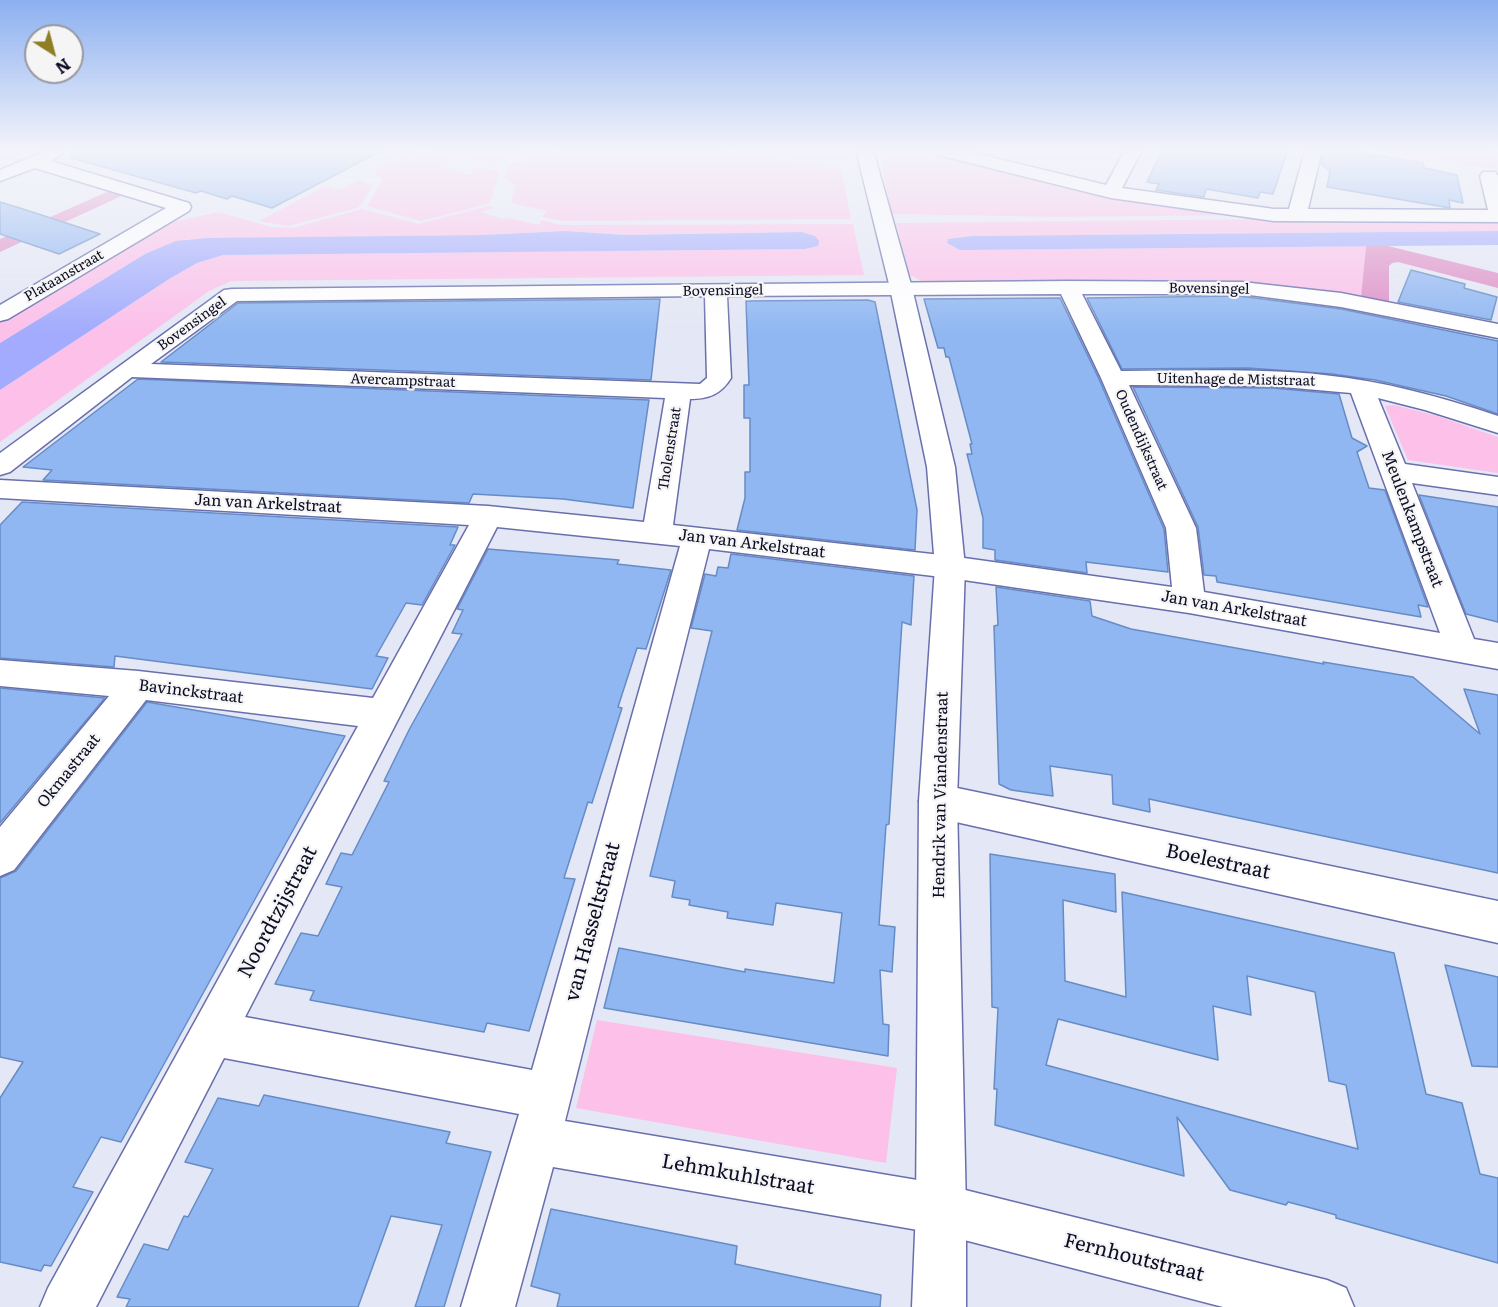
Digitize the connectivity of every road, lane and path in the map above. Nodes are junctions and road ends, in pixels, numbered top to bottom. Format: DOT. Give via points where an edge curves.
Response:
graph roads {
  1 [pos="175,211"];
  2 [pos="879,211"];
  3 [pos="1250,211"];
  4 [pos="1298,211"];
  5 [pos="1297,216"];
  6 [pos="1498,216"];
  7 [pos="1068,287"];
  8 [pos="901,288"];
  9 [pos="716,291"];
  10 [pos="0,314"];
  11 [pos="1498,331"];
  12 [pos="127,370"];
  13 [pos="1113,378"];
  14 [pos="1362,389"];
  15 [pos="678,391"];
  16 [pos="1498,425"];
  17 [pos="0,466"];
  18 [pos="1395,472"];
  19 [pos="1498,486"];
  20 [pos="0,489"];
  21 [pos="488,516"];
  22 [pos="657,533"];
  23 [pos="696,538"];
  24 [pos="950,567"];
  25 [pos="1189,601"];
  26 [pos="1462,649"];
  27 [pos="1498,656"];
  28 [pos="0,673"];
  29 [pos="138,685"];
  30 [pos="382,714"];
  31 [pos="938,801"];
  32 [pos="0,857"];
  33 [pos="1498,922"];
  34 [pos="214,1034"];
  35 [pos="541,1118"];
  36 [pos="941,1209"];
  37 [pos="67,1307"];
  38 [pos="488,1307"];
  39 [pos="939,1307"];
  40 [pos="1327,1307"];
  1 -- 10 [label="street, Plataanstraat"];
  2 -- 8 [label="street, Hendrik van Viandenstraat"];
  3 -- 5 [label="street"];
  4 -- 5 [label="street"];
  5 -- 6 [label="street"];
  7 -- 8 [label="street, Bovensingel"];
  7 -- 11 [label="street, Bovensingel" via="1242,288 1341,300"];
  7 -- 13 [label="street, Oudendijkstraat"];
  8 -- 9 [label="street, Bovensingel"];
  8 -- 24 [label="street, Hendrik van Viandenstraat" via="941,467"];
  9 -- 12 [label="street, Bovensingel" via="232,295"];
  9 -- 15 [label="street, Tholenstraat" via="719,378 707,392"];
  12 -- 15 [label="street, Avercampstraat"];
  12 -- 17 [label="street, Bovensingel"];
  13 -- 14 [label="street, Uitenhage de Miststraat" via="1287,380"];
  13 -- 25 [label="street, Oudendijkstraat" via="1181,528"];
  14 -- 16 [label="street, Uitenhage de Miststraat" via="1420,400"];
  14 -- 18 [label="street, Meulenkampstraat"];
  15 -- 22 [label="street, Tholenstraat"];
  18 -- 19 [label="street"];
  18 -- 26 [label="street, Meulenkampstraat"];
  20 -- 21 [label="street, Jan van Arkelstraat"];
  21 -- 22 [label="street, Jan van Arkelstraat"];
  21 -- 30 [label="street, Noordtzijstraat"];
  22 -- 23 [label="street, Jan van Arkelstraat"];
  23 -- 24 [label="street, Jan van Arkelstraat"];
  23 -- 35 [label="street, van Hasseltstraat"];
  24 -- 25 [label="street, Jan van Arkelstraat"];
  24 -- 31 [label="street, Hendrik van Viandenstraat"];
  25 -- 26 [label="street, Jan van Arkelstraat"];
  26 -- 27 [label="street, Jan van Arkelstraat"];
  28 -- 29 [label="street, Bavinckstraat"];
  29 -- 30 [label="street, Bavinckstraat"];
  29 -- 32 [label="street, Okmastraat"];
  30 -- 34 [label="street, Noordtzijstraat"];
  31 -- 33 [label="street, Boelestraat"];
  31 -- 36 [label="street, Hendrik van Viandenstraat"];
  34 -- 35 [label="street, Lehmkuhlstraat"];
  34 -- 37 [label="street, Noordtzijstraat"];
  35 -- 36 [label="street, Lehmkuhlstraat"];
  35 -- 38 [label="street, van Hasseltstraat"];
  36 -- 39 [label="street, Hendrik van Viandenstraat"];
  36 -- 40 [label="street, Fernhoutstraat"];
}
